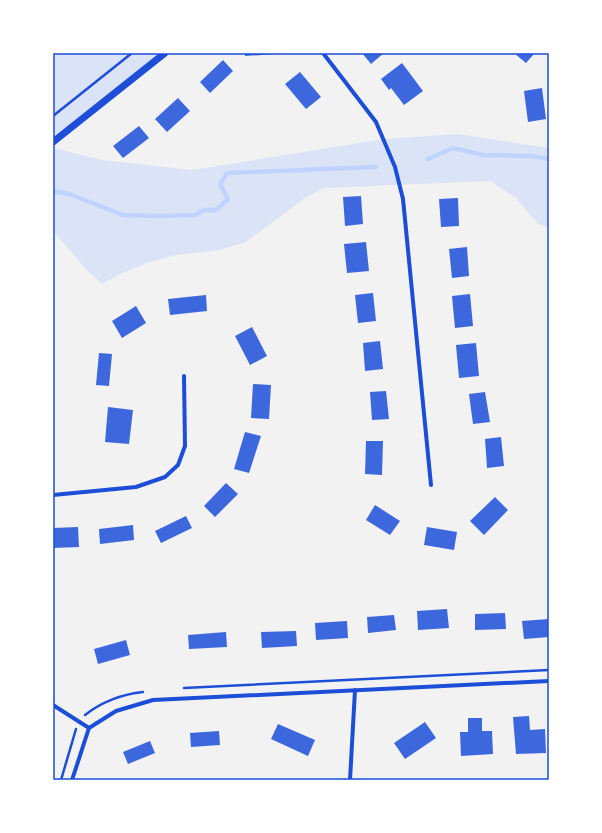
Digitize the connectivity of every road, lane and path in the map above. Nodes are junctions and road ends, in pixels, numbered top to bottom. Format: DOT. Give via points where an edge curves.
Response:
graph roads {
  1 [pos="132,53"];
  2 [pos="165,53"];
  3 [pos="323,53"];
  4 [pos="53,116"];
  5 [pos="53,142"];
  6 [pos="184,376"];
  7 [pos="431,485"];
  8 [pos="53,495"];
  9 [pos="549,681"];
  10 [pos="355,690"];
  11 [pos="53,705"];
  12 [pos="89,728"];
  13 [pos="72,780"];
  14 [pos="350,780"];
  1 -- 4 [label="path"];
  2 -- 5 [label="street"];
  3 -- 7 [label="street" via="376,122 395,167 403,199"];
  6 -- 8 [label="street" via="185,446 178,465 165,478 136,487"];
  9 -- 10 [label="street"];
  10 -- 12 [label="street" via="153,700 116,711"];
  10 -- 14 [label="street"];
  11 -- 12 [label="street"];
  12 -- 13 [label="street"];
}
